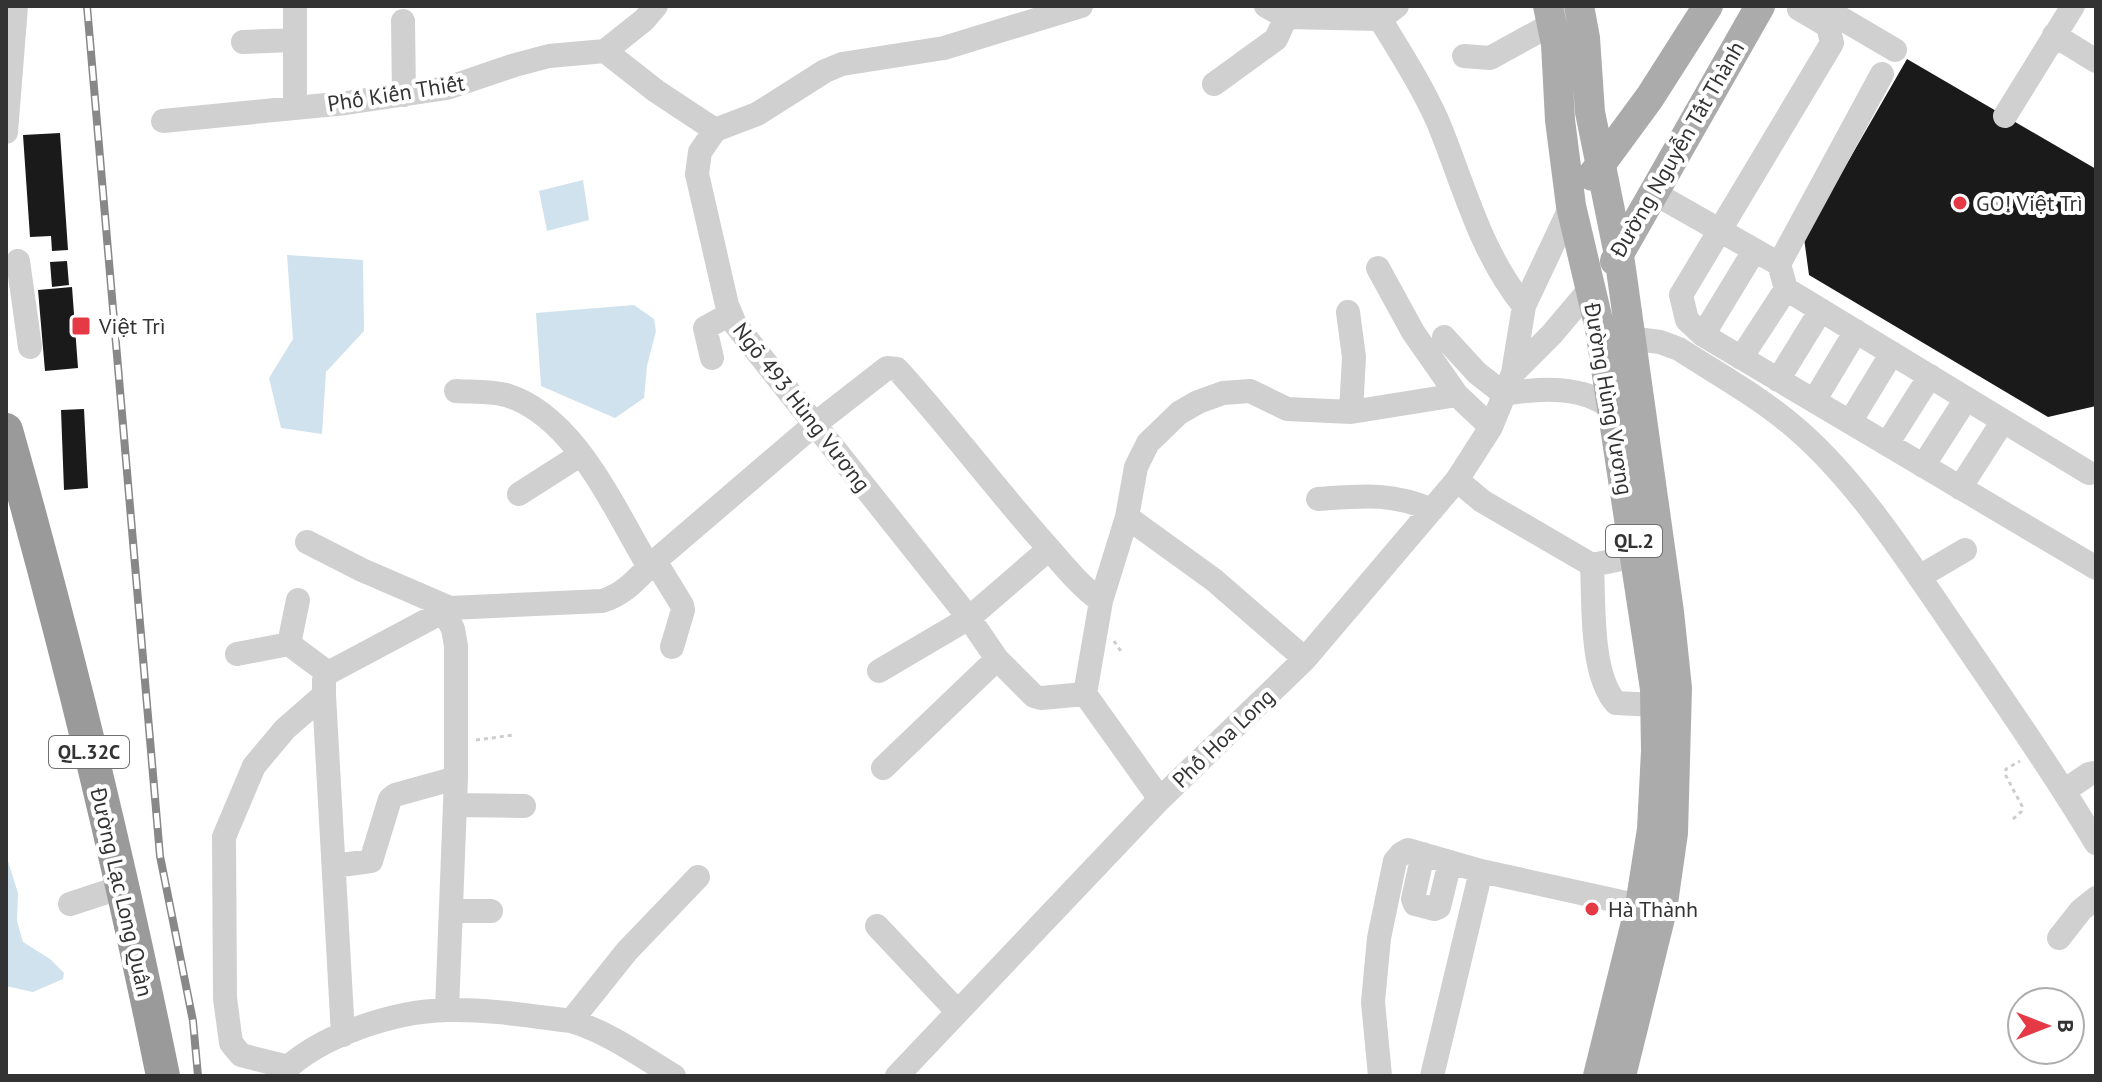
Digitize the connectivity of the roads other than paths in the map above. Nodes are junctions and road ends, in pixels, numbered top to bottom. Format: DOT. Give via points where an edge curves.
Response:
graph roads {
  1 [pos="16,6"];
  2 [pos="295,6"];
  3 [pos="656,6"];
  4 [pos="1081,6"];
  5 [pos="1579,6"];
  6 [pos="1708,6"];
  7 [pos="1760,6"];
  8 [pos="2073,6"];
  9 [pos="1810,8"];
  10 [pos="1276,12"];
  11 [pos="1389,13"];
  12 [pos="1550,15"];
  13 [pos="403,21"];
  14 [pos="2054,35"];
  15 [pos="295,40"];
  16 [pos="243,42"];
  17 [pos="1895,50"];
  18 [pos="605,51"];
  19 [pos="1464,56"];
  20 [pos="2096,61"];
  21 [pos="1882,74"];
  22 [pos="1214,84"];
  23 [pos="404,95"];
  24 [pos="295,107"];
  25 [pos="2005,116"];
  26 [pos="163,121"];
  27 [pos="715,130"];
  28 [pos="6,132"];
  29 [pos="1599,167"];
  30 [pos="1654,193"];
  31 [pos="1571,206"];
  32 [pos="1718,231"];
  33 [pos="1754,251"];
  34 [pos="1619,255"];
  35 [pos="18,261"];
  36 [pos="1779,264"];
  37 [pos="1378,268"];
  38 [pos="1590,289"];
  39 [pos="1786,289"];
  40 [pos="1524,306"];
  41 [pos="1821,310"];
  42 [pos="1348,312"];
  43 [pos="730,314"];
  44 [pos="16,324"];
  45 [pos="1856,331"];
  46 [pos="1703,335"];
  47 [pos="1444,337"];
  48 [pos="1629,338"];
  49 [pos="30,347"];
  50 [pos="1892,353"];
  51 [pos="712,358"];
  52 [pos="1741,358"];
  53 [pos="1930,376"];
  54 [pos="1778,380"];
  55 [pos="1509,383"];
  56 [pos="456,391"];
  57 [pos="1457,395"];
  58 [pos="1966,399"];
  59 [pos="1814,401"];
  60 [pos="1612,409"];
  61 [pos="1351,412"];
  62 [pos="2003,421"];
  63 [pos="1850,422"];
  64 [pos="815,424"];
  65 [pos="1491,427"];
  66 [pos="6,430"];
  67 [pos="1887,444"];
  68 [pos="580,455"];
  69 [pos="1923,466"];
  70 [pos="2089,473"];
  71 [pos="1457,480"];
  72 [pos="1960,488"];
  73 [pos="519,494"];
  74 [pos="1318,499"];
  75 [pos="1432,510"];
  76 [pos="1127,517"];
  77 [pos="307,542"];
  78 [pos="1049,549"];
  79 [pos="1965,550"];
  80 [pos="1636,556"];
  81 [pos="652,564"];
  82 [pos="1592,565"];
  83 [pos="2096,568"];
  84 [pos="1919,577"];
  85 [pos="298,600"];
  86 [pos="1101,601"];
  87 [pos="447,610"];
  88 [pos="969,618"];
  89 [pos="289,644"];
  90 [pos="672,647"];
  91 [pos="237,654"];
  92 [pos="997,659"];
  93 [pos="1305,659"];
  94 [pos="879,671"];
  95 [pos="326,684"];
  96 [pos="1085,694"];
  97 [pos="1655,705"];
  98 [pos="883,768"];
  99 [pos="2096,773"];
  100 [pos="456,778"];
  101 [pos="2064,791"];
  102 [pos="1160,799"];
  103 [pos="455,805"];
  104 [pos="524,806"];
  105 [pos="2096,843"];
  106 [pos="1423,854"];
  107 [pos="1450,862"];
  108 [pos="334,866"];
  109 [pos="1481,871"];
  110 [pos="698,877"];
  111 [pos="122,887"];
  112 [pos="2096,898"];
  113 [pos="70,904"];
  114 [pos="1640,906"];
  115 [pos="451,911"];
  116 [pos="491,911"];
  117 [pos="877,926"];
  118 [pos="2059,938"];
  119 [pos="447,1010"];
  120 [pos="957,1011"];
  121 [pos="571,1021"];
  122 [pos="343,1035"];
  123 [pos="283,1071"];
  124 [pos="163,1076"];
  125 [pos="674,1076"];
  126 [pos="897,1076"];
  127 [pos="1380,1076"];
  128 [pos="1432,1076"];
  129 [pos="1598,1076"];
  130 [pos="1621,1076"];
  1 -- 28 [label="street"];
  2 -- 15 [label="street"];
  3 -- 18 [label="street"];
  4 -- 27 [label="street" via="944,48 842,64 757,114"];
  5 -- 29 [label="main road, Đường Hùng Vương / QL.2"];
  6 -- 29 [label="main road, Đường Nguyễn Tất Thành"];
  7 -- 30 [label="main road, Đường Nguyễn Tất Thành"];
  8 -- 14 [label="street"];
  9 -- 17 [label="street"];
  9 -- 32 [label="street" via="1828,26 1832,43"];
  10 -- 11 [label="street"];
  10 -- 22 [label="street" via="1276,39"];
  11 -- 40 [label="street" via="1489,254"];
  12 -- 19 [label="street" via="1490,58"];
  12 -- 31 [label="main road, Đường Hùng Vương / QL.2"];
  13 -- 23 [label="street"];
  14 -- 20 [label="street"];
  14 -- 25 [label="street"];
  15 -- 16 [label="street"];
  15 -- 24 [label="street"];
  18 -- 23 [label="street, Phố Kiến Thiết" via="549,56 467,83"];
  18 -- 27 [label="street"];
  21 -- 36 [label="street"];
  23 -- 24 [label="street, Phố Kiến Thiết"];
  24 -- 26 [label="street, Phố Kiến Thiết"];
  27 -- 43 [label="street, Ngõ 493 Hùng Vương" via="700,152 697,174"];
  29 -- 31 [label="main road, Đường Nguyễn Tất Thành"];
  29 -- 34 [label="main road, Đường Hùng Vương / QL.2"];
  30 -- 32 [label="street"];
  30 -- 34 [label="main road, Đường Nguyễn Tất Thành"];
  31 -- 38 [label="main road, Đường Hùng Vương / QL.2"];
  31 -- 40 [label="street, Phố Hoa Long"];
  32 -- 33 [label="street"];
  32 -- 46 [label="street" via="1681,295 1687,320"];
  33 -- 36 [label="street"];
  33 -- 46 [label="street"];
  34 -- 38 [label="main road, Đường Nguyễn Tất Thành"];
  34 -- 48 [label="main road, Đường Hùng Vương / QL.2"];
  35 -- 44 [label="street"];
  36 -- 39 [label="street"];
  37 -- 57 [label="street" via="1413,332"];
  38 -- 55 [label="street, Phố Hoa Long"];
  38 -- 60 [label="main road, Đường Hùng Vương / QL.2"];
  39 -- 41 [label="street"];
  39 -- 52 [label="street"];
  40 -- 55 [label="street, Phố Hoa Long"];
  41 -- 45 [label="street"];
  41 -- 54 [label="street"];
  42 -- 61 [label="street" via="1354,357"];
  43 -- 51 [label="street" via="705,328"];
  43 -- 64 [label="street, Ngõ 493 Hùng Vương"];
  44 -- 49 [label="street"];
  45 -- 50 [label="street"];
  45 -- 59 [label="street"];
  46 -- 52 [label="street"];
  47 -- 55 [label="street" via="1477,373"];
  48 -- 84 [label="street" via="1679,349 1799,431 1879,521"];
  48 -- 130 [label="main road, Đường Hùng Vương / QL.2" via="1669,612 1677,750 1662,910"];
  50 -- 53 [label="street"];
  50 -- 63 [label="street"];
  52 -- 54 [label="street"];
  53 -- 58 [label="street"];
  53 -- 67 [label="street"];
  54 -- 59 [label="street"];
  55 -- 60 [label="street" via="1563,391"];
  55 -- 65 [label="street, Phố Hoa Long"];
  56 -- 68 [label="street" via="504,395 525,403 548,418"];
  57 -- 61 [label="street"];
  57 -- 65 [label="street"];
  58 -- 62 [label="street"];
  58 -- 69 [label="street"];
  59 -- 63 [label="street"];
  60 -- 80 [label="main road, Đường Hùng Vương / QL.2"];
  61 -- 76 [label="street" via="1287,409 1250,391 1198,402 1148,443 1136,467"];
  62 -- 70 [label="street"];
  62 -- 72 [label="street"];
  63 -- 67 [label="street"];
  64 -- 78 [label="street" via="887,368 897,369"];
  64 -- 81 [label="street"];
  64 -- 88 [label="street, Ngõ 493 Hùng Vương"];
  65 -- 71 [label="street, Phố Hoa Long"];
  66 -- 111 [label="highway, Đường Lạc Long Quân / QL.32C"];
  67 -- 69 [label="street"];
  68 -- 73 [label="street"];
  68 -- 81 [label="street"];
  69 -- 72 [label="street"];
  71 -- 75 [label="street, Phố Hoa Long"];
  71 -- 82 [label="street" via="1482,501"];
  72 -- 83 [label="street"];
  74 -- 75 [label="street" via="1391,496"];
  75 -- 93 [label="street, Phố Hoa Long"];
  76 -- 86 [label="street"];
  76 -- 93 [label="street" via="1214,580"];
  77 -- 87 [label="street"];
  78 -- 86 [label="street"];
  78 -- 88 [label="street"];
  79 -- 84 [label="street"];
  80 -- 82 [label="street"];
  80 -- 97 [label="main road, Đường Hùng Vương / QL.2"];
  81 -- 87 [label="street" via="621,593 602,601"];
  81 -- 90 [label="street" via="682,605"];
  82 -- 97 [label="street" via="1602,677 1611,697 1616,703"];
  84 -- 101 [label="street"];
  85 -- 89 [label="street"];
  86 -- 96 [label="street"];
  87 -- 95 [label="street"];
  87 -- 100 [label="street" via="456,638"];
  88 -- 92 [label="street, Ngõ 493 Hùng Vương"];
  88 -- 94 [label="street"];
  89 -- 91 [label="street"];
  89 -- 95 [label="street"];
  92 -- 96 [label="street, Ngõ 493 Hùng Vương" via="1034,696"];
  92 -- 98 [label="street"];
  93 -- 102 [label="street, Phố Hoa Long"];
  95 -- 108 [label="street"];
  95 -- 123 [label="street" via="254,766 224,837 225,998 231,1043 241,1055"];
  96 -- 102 [label="street"];
  97 -- 114 [label="main road, Đường Hùng Vương / QL.2" via="1652,829"];
  99 -- 101 [label="street"];
  100 -- 103 [label="street"];
  100 -- 108 [label="street" via="395,795 371,861"];
  101 -- 105 [label="street"];
  102 -- 120 [label="street, Phố Hoa Long"];
  103 -- 104 [label="street"];
  103 -- 115 [label="street"];
  106 -- 107 [label="street"];
  106 -- 107 [label="street" via="1415,904 1439,907"];
  106 -- 127 [label="street" via="1408,850 1395,861 1379,938 1373,1002"];
  107 -- 109 [label="street"];
  108 -- 122 [label="street"];
  109 -- 114 [label="street"];
  109 -- 128 [label="street"];
  110 -- 121 [label="street" via="627,951"];
  111 -- 113 [label="street"];
  111 -- 124 [label="highway, Đường Lạc Long Quân / QL.32C"];
  112 -- 118 [label="street"];
  114 -- 129 [label="main road, Đường Hùng Vương / QL.2"];
  115 -- 116 [label="street"];
  115 -- 119 [label="street"];
  117 -- 120 [label="street"];
  119 -- 121 [label="street"];
  119 -- 122 [label="street" via="390,1019"];
  120 -- 126 [label="street, Phố Hoa Long"];
  121 -- 125 [label="street"];
  122 -- 123 [label="street" via="318,1045"];
}
